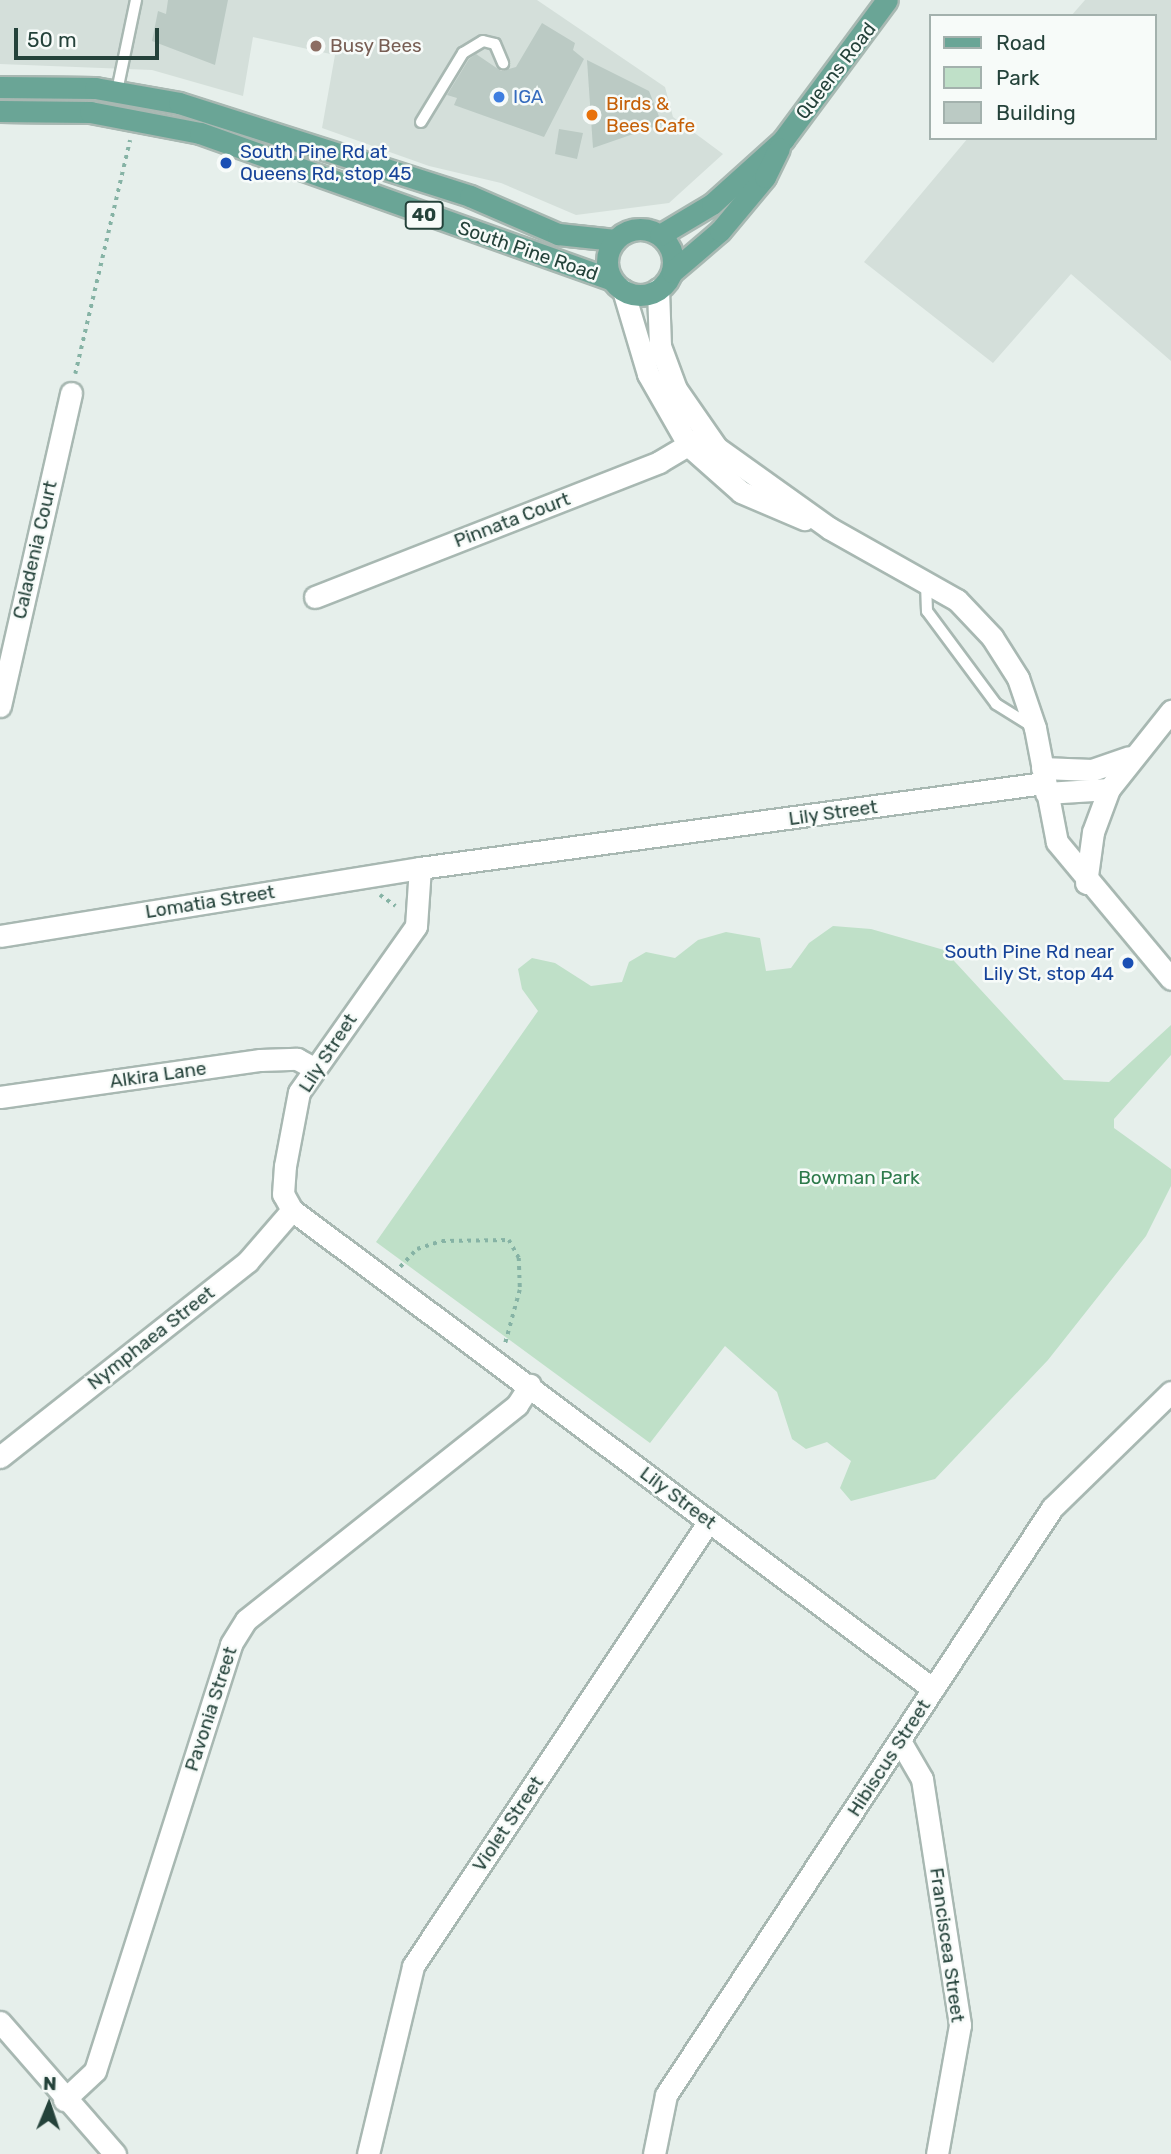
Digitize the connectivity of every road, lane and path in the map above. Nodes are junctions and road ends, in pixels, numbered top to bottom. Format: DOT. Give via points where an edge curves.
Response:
graph roads {
  1 [pos="136,0"];
  2 [pos="887,0"];
  3 [pos="503,63"];
  4 [pos="0,87"];
  5 [pos="117,92"];
  6 [pos="0,111"];
  7 [pos="421,122"];
  8 [pos="130,139"];
  9 [pos="783,139"];
  10 [pos="660,235"];
  11 [pos="615,240"];
  12 [pos="671,272"];
  13 [pos="617,285"];
  14 [pos="658,289"];
  15 [pos="71,393"];
  16 [pos="697,440"];
  17 [pos="926,579"];
  18 [pos="315,597"];
  19 [pos="0,706"];
  20 [pos="1171,711"];
  21 [pos="1035,728"];
  22 [pos="1129,757"];
  23 [pos="1044,782"];
  24 [pos="1109,789"];
  25 [pos="420,868"];
  26 [pos="1086,883"];
  27 [pos="0,936"];
  28 [pos="1171,979"];
  29 [pos="314,1068"];
  30 [pos="0,1097"];
  31 [pos="292,1209"];
  32 [pos="400,1267"];
  33 [pos="505,1346"];
  34 [pos="530,1385"];
  35 [pos="1171,1392"];
  36 [pos="0,1457"];
  37 [pos="709,1521"];
  38 [pos="933,1689"];
  39 [pos="900,1741"];
  40 [pos="0,2022"];
  41 [pos="64,2100"];
  42 [pos="115,2154"];
  43 [pos="368,2154"];
  44 [pos="654,2154"];
  45 [pos="937,2154"];
  1 -- 5 [label="lane"];
  2 -- 9 [label="main road, Queens Road"];
  3 -- 7 [label="lane" via="495,44 484,41 463,53"];
  4 -- 5 [label="main road, South Pine Road / 40"];
  5 -- 11 [label="main road, South Pine Road / 40" via="214,112 400,179 470,196 558,234"];
  6 -- 13 [label="main road, South Pine Road / 40" via="90,112 200,133"];
  8 -- 15 [label="path"];
  9 -- 10 [label="main road, Queens Road" via="712,204"];
  9 -- 12 [label="main road, Queens Road" via="742,205 706,247"];
  10 -- 11 [label="main road, 40" via="632,230"];
  10 -- 12 [label="main road" via="672,252"];
  11 -- 13 [label="main road" via="607,259"];
  12 -- 14 [label="main road"];
  13 -- 14 [label="main road, 40" via="640,295"];
  13 -- 16 [label="street" via="648,374"];
  14 -- 16 [label="street" via="660,346"];
  15 -- 19 [label="street, Caladenia Court"];
  16 -- 17 [label="street" via="829,528"];
  16 -- 18 [label="street, Pinnata Court"];
  17 -- 21 [label="street" via="957,600 992,637 1018,678"];
  17 -- 21 [label="lane" via="928,611 996,704"];
  20 -- 22 [label="street"];
  21 -- 23 [label="street"];
  22 -- 23 [label="street"];
  22 -- 24 [label="street"];
  23 -- 24 [label="street"];
  23 -- 25 [label="street, Lily Street"];
  23 -- 26 [label="street" via="1057,842"];
  24 -- 26 [label="street" via="1093,832"];
  25 -- 27 [label="street, Lomatia Street"];
  25 -- 29 [label="street, Lily Street" via="416,926"];
  26 -- 28 [label="street"];
  29 -- 30 [label="street, Alkira Lane" via="297,1059 260,1060"];
  29 -- 31 [label="street, Lily Street" via="299,1092 285,1166 283,1194"];
  31 -- 34 [label="street, Lily Street"];
  31 -- 36 [label="street, Nymphaea Street" via="248,1261"];
  32 -- 33 [label="path" via="417,1249 442,1241 509,1240 519,1258 520,1290"];
  34 -- 37 [label="street, Lily Street"];
  34 -- 41 [label="street, Pavonia Street" via="517,1405 246,1620 231,1644 95,2071"];
  35 -- 38 [label="street, Hibiscus Street" via="1052,1508"];
  37 -- 38 [label="street, Lily Street"];
  37 -- 43 [label="street, Violet Street" via="413,1966"];
  38 -- 39 [label="street, Hibiscus Street"];
  39 -- 44 [label="street, Hibiscus Street" via="666,2095"];
  39 -- 45 [label="street, Franciscea Street" via="922,1779 960,2025"];
  40 -- 41 [label="street"];
  41 -- 42 [label="street"];
}
